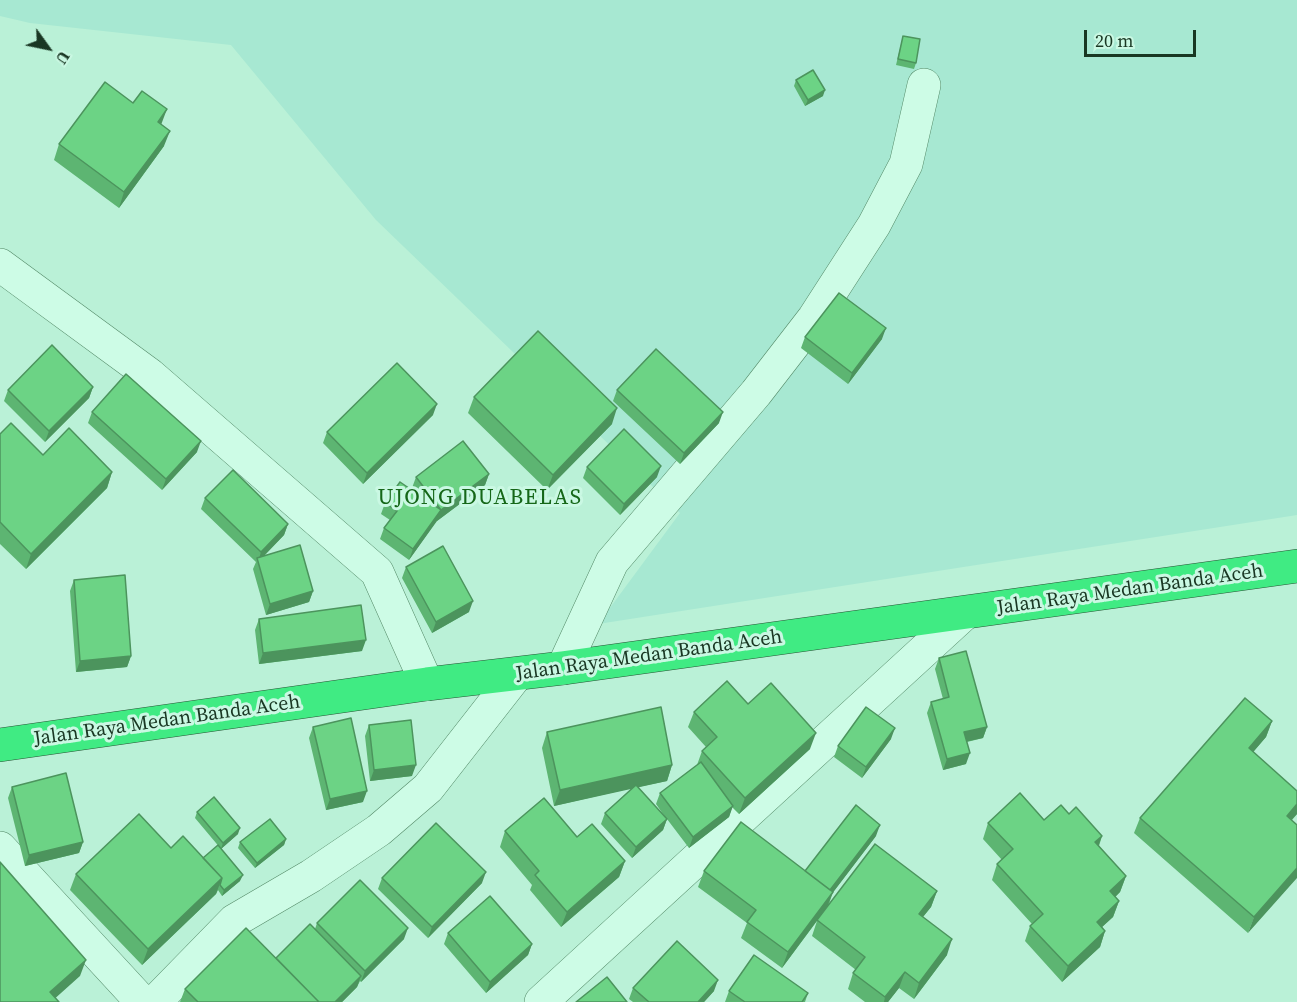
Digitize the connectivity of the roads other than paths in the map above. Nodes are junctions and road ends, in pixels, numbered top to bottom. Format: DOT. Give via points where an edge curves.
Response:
graph roads {
  1 [pos="924,85"];
  2 [pos="0,265"];
  3 [pos="1297,566"];
  4 [pos="965,613"];
  5 [pos="563,668"];
  6 [pos="517,674"];
  7 [pos="427,684"];
  8 [pos="0,745"];
  9 [pos="0,848"];
  10 [pos="142,1002"];
  11 [pos="155,1002"];
  12 [pos="541,1002"];
  1 -- 5 [label="street" via="906,164 874,225 785,356 612,562"];
  2 -- 7 [label="street" via="150,375 377,572"];
  3 -- 4 [label="highway, Jalan Raya Medan Banda Aceh"];
  4 -- 5 [label="highway, Jalan Raya Medan Banda Aceh"];
  4 -- 12 [label="street"];
  5 -- 6 [label="highway, Jalan Raya Medan Banda Aceh"];
  6 -- 7 [label="highway, Jalan Raya Medan Banda Aceh"];
  6 -- 11 [label="street" via="428,788 369,837 234,921"];
  7 -- 8 [label="highway, Jalan Raya Medan Banda Aceh"];
  9 -- 10 [label="street"];
}
